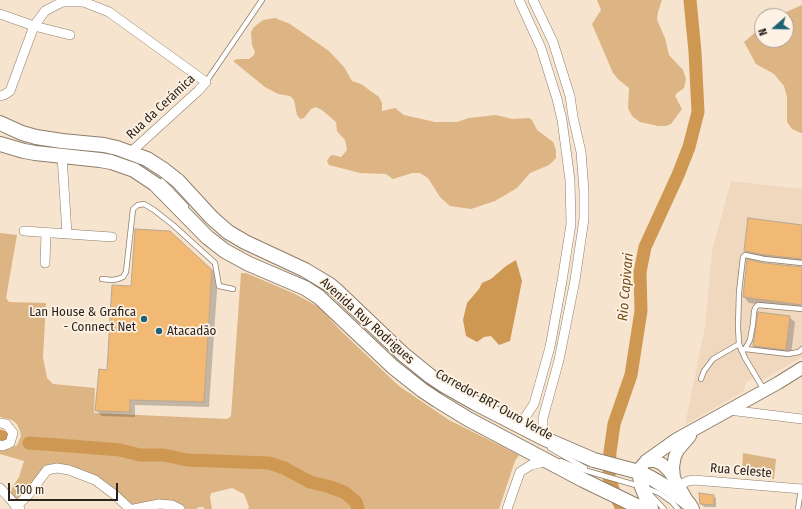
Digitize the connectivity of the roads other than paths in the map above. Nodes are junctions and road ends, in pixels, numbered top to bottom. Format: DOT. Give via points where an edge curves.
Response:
graph roads {
  1 [pos="262,0"];
  2 [pos="519,0"];
  3 [pos="533,0"];
  4 [pos="0,14"];
  5 [pos="34,26"];
  6 [pos="70,35"];
  7 [pos="206,82"];
  8 [pos="0,96"];
  9 [pos="570,96"];
  10 [pos="557,99"];
  11 [pos="0,123"];
  12 [pos="14,135"];
  13 [pos="4,142"];
  14 [pos="34,142"];
  15 [pos="19,144"];
  16 [pos="30,147"];
  17 [pos="97,150"];
  18 [pos="66,152"];
  19 [pos="82,153"];
  20 [pos="136,153"];
  21 [pos="118,159"];
  22 [pos="141,169"];
  23 [pos="583,176"];
  24 [pos="570,180"];
  25 [pos="174,186"];
  26 [pos="191,211"];
  27 [pos="24,231"];
  28 [pos="46,233"];
  29 [pos="68,234"];
  30 [pos="112,237"];
  31 [pos="45,263"];
  32 [pos="802,263"];
  33 [pos="303,275"];
  34 [pos="102,279"];
  35 [pos="233,289"];
  36 [pos="802,309"];
  37 [pos="739,344"];
  38 [pos="802,349"];
  39 [pos="743,350"];
  40 [pos="404,362"];
  41 [pos="802,368"];
  42 [pos="422,377"];
  43 [pos="701,378"];
  44 [pos="438,387"];
  45 [pos="764,390"];
  46 [pos="728,410"];
  47 [pos="802,419"];
  48 [pos="0,423"];
  49 [pos="519,426"];
  50 [pos="697,427"];
  51 [pos="546,442"];
  52 [pos="0,445"];
  53 [pos="553,460"];
  54 [pos="635,471"];
  55 [pos="598,474"];
  56 [pos="676,482"];
  57 [pos="642,487"];
  58 [pos="0,488"];
  59 [pos="801,489"];
  60 [pos="639,507"];
  61 [pos="686,507"];
  62 [pos="18,508"];
  63 [pos="130,509"];
  64 [pos="134,509"];
  65 [pos="180,509"];
  66 [pos="507,509"];
  67 [pos="650,509"];
  68 [pos="664,509"];
  69 [pos="798,509"];
  1 -- 7 [label="lane, Rua da Cerámica"];
  2 -- 10 [label="street" via="541,48"];
  3 -- 9 [label="street" via="553,42"];
  4 -- 5 [label="street"];
  5 -- 6 [label="street"];
  5 -- 7 [label="street" via="45,11 62,2 84,2 109,12"];
  5 -- 8 [label="street" via="10,91"];
  7 -- 20 [label="street, Rua da Cerámica"];
  9 -- 10 [label="street"];
  9 -- 23 [label="street"];
  10 -- 24 [label="street"];
  11 -- 20 [label="main road, Avenida Ruy Rodrigues" via="36,137 104,145"];
  12 -- 14 [label="lane"];
  13 -- 15 [label="lane"];
  13 -- 18 [label="main road, Avenida Ruy Rodrigues" via="24,151"];
  16 -- 19 [label="lane"];
  17 -- 18 [label="lane"];
  18 -- 29 [label="street"];
  18 -- 53 [label="main road, Avenida Ruy Rodrigues" via="111,162 144,176 166,194 207,237 225,250 319,297 384,359 422,390 468,419"];
  20 -- 21 [label="lane" via="129,158 108,154"];
  20 -- 22 [label="lane"];
  20 -- 49 [label="main road, Avenida Ruy Rodrigues" via="172,176 228,232 322,279 430,376"];
  23 -- 24 [label="street"];
  23 -- 51 [label="street" via="584,219 559,360 543,418"];
  24 -- 49 [label="street" via="571,224 550,347 534,404"];
  25 -- 26 [label="lane" via="158,176"];
  27 -- 28 [label="street"];
  28 -- 29 [label="street"];
  28 -- 31 [label="street"];
  29 -- 30 [label="street"];
  32 -- 37 [label="lane" via="745,255 743,257 739,292"];
  33 -- 40 [label="lane" via="328,291"];
  34 -- 35 [label="lane" via="118,279 126,272 133,209 144,204 173,225 215,263 219,286"];
  36 -- 39 [label="lane" via="758,305 754,312 750,340"];
  37 -- 39 [label="lane"];
  37 -- 43 [label="lane" via="713,359"];
  38 -- 39 [label="lane" via="788,354"];
  39 -- 45 [label="lane"];
  41 -- 45 [label="street"];
  42 -- 44 [label="lane, Corredor BRT Ouro Verde"];
  45 -- 46 [label="street"];
  46 -- 47 [label="street"];
  46 -- 50 [label="street"];
  48 -- 52 [label="street" via="6,424 13,433 10,443"];
  49 -- 51 [label="main road, Avenida Ruy Rodrigues"];
  50 -- 54 [label="street" via="677,438"];
  50 -- 56 [label="street" via="682,443 675,456 673,467"];
  51 -- 54 [label="main road, Avenida Ruy Rodrigues" via="594,460"];
  51 -- 55 [label="lane, Corredor BRT Ouro Verde" via="581,466"];
  53 -- 55 [label="lane, Corredor BRT Ouro Verde"];
  53 -- 60 [label="main road, Avenida Ruy Rodrigues" via="583,480"];
  53 -- 66 [label="street" via="531,465 520,472"];
  54 -- 55 [label="lane, Corredor BRT Ouro Verde"];
  54 -- 56 [label="street" via="655,461 669,471"];
  54 -- 57 [label="main road"];
  54 -- 61 [label="main road, Avenida Ruy Rodrigues" via="659,482"];
  56 -- 59 [label="street, Rua Celeste" via="694,480"];
  56 -- 61 [label="street"];
  57 -- 61 [label="lane"];
  57 -- 67 [label="main road"];
  57 -- 68 [label="lane"];
  58 -- 62 [label="street"];
  59 -- 69 [label="lane"];
  62 -- 63 [label="street" via="47,470 57,468 95,480"];
  64 -- 65 [label="street" via="159,504 172,505"];
}
